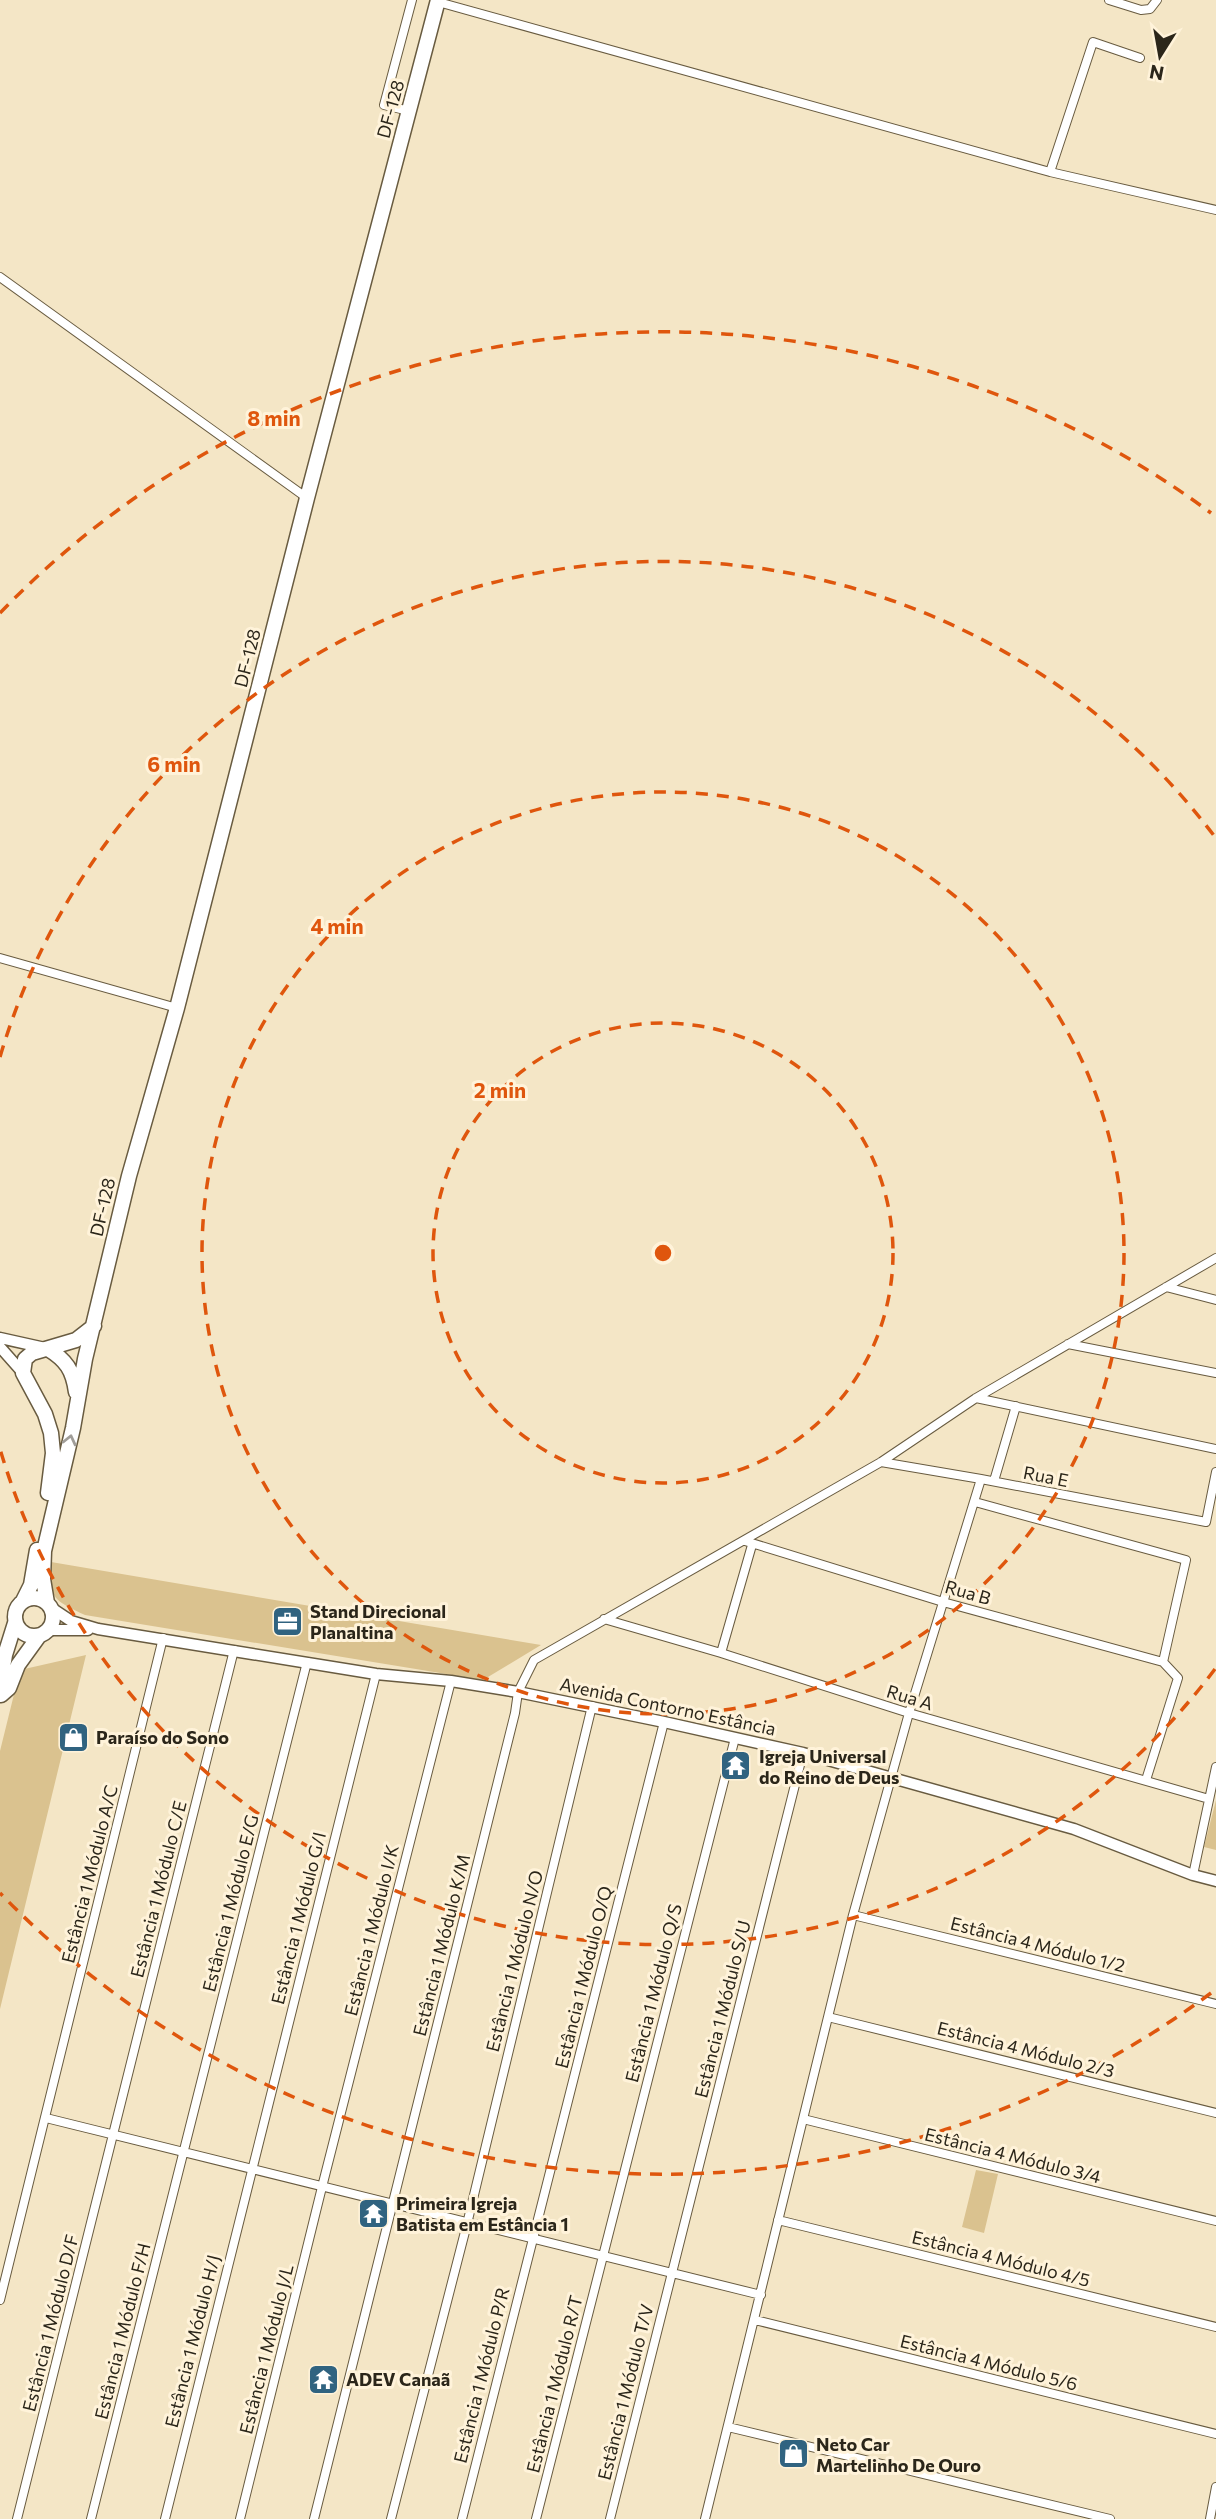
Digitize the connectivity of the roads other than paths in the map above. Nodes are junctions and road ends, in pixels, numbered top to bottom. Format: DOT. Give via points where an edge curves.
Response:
graph roads {
  1 [pos="412,0"];
  2 [pos="1109,0"];
  3 [pos="1157,0"];
  4 [pos="438,1"];
  5 [pos="1140,58"];
  6 [pos="409,111"];
  7 [pos="1050,172"];
  8 [pos="1216,210"];
  9 [pos="0,277"];
  10 [pos="307,498"];
  11 [pos="0,958"];
  12 [pos="177,1008"];
  13 [pos="1216,1258"];
  14 [pos="1166,1287"];
  15 [pos="1216,1300"];
  16 [pos="94,1326"];
  17 [pos="0,1338"];
  18 [pos="1067,1344"];
  19 [pos="0,1348"];
  20 [pos="48,1349"];
  21 [pos="23,1373"];
  22 [pos="1216,1373"];
  23 [pos="976,1398"];
  24 [pos="1016,1406"];
  25 [pos="76,1409"];
  26 [pos="45,1414"];
  27 [pos="1216,1449"];
  28 [pos="881,1462"];
  29 [pos="1216,1472"];
  30 [pos="982,1479"];
  31 [pos="994,1481"];
  32 [pos="975,1502"];
  33 [pos="749,1543"];
  34 [pos="23,1601"];
  35 [pos="943,1601"];
  36 [pos="48,1605"];
  37 [pos="604,1619"];
  38 [pos="15,1623"];
  39 [pos="98,1629"];
  40 [pos="44,1633"];
  41 [pos="163,1638"];
  42 [pos="234,1650"];
  43 [pos="721,1653"];
  44 [pos="307,1662"];
  45 [pos="1163,1662"];
  46 [pos="376,1674"];
  47 [pos="451,1681"];
  48 [pos="0,1691"];
  49 [pos="518,1692"];
  50 [pos="592,1706"];
  51 [pos="909,1713"];
  52 [pos="664,1722"];
  53 [pos="734,1738"];
  54 [pos="803,1754"];
  55 [pos="1216,1768"];
  56 [pos="891,1779"];
  57 [pos="1146,1780"];
  58 [pos="1209,1799"];
  59 [pos="1193,1875"];
  60 [pos="1216,1881"];
  61 [pos="853,1915"];
  62 [pos="1216,2004"];
  63 [pos="828,2017"];
  64 [pos="1216,2113"];
  65 [pos="46,2118"];
  66 [pos="803,2119"];
  67 [pos="112,2135"];
  68 [pos="184,2152"];
  69 [pos="251,2170"];
  70 [pos="322,2187"];
  71 [pos="392,2205"];
  72 [pos="778,2220"];
  73 [pos="1216,2221"];
  74 [pos="467,2224"];
  75 [pos="532,2239"];
  76 [pos="602,2256"];
  77 [pos="671,2273"];
  78 [pos="761,2295"];
  79 [pos="0,2300"];
  80 [pos="755,2320"];
  81 [pos="1216,2327"];
  82 [pos="728,2427"];
  83 [pos="1216,2434"];
  84 [pos="1216,2487"];
  85 [pos="17,2519"];
  86 [pos="91,2519"];
  87 [pos="165,2519"];
  88 [pos="240,2519"];
  89 [pos="314,2519"];
  90 [pos="391,2519"];
  91 [pos="462,2519"];
  92 [pos="536,2519"];
  93 [pos="610,2519"];
  94 [pos="705,2519"];
  95 [pos="1110,2519"];
  96 [pos="1210,2519"];
  1 -- 6 [label="street" via="384,105"];
  2 -- 3 [label="street" via="1141,10 1150,9"];
  4 -- 6 [label="main road, DF-128 / DF-128"];
  4 -- 7 [label="street"];
  5 -- 7 [label="street" via="1093,42"];
  6 -- 10 [label="main road, DF-128 / DF-128"];
  7 -- 8 [label="street"];
  9 -- 10 [label="street"];
  10 -- 12 [label="main road, DF-128 / DF-128"];
  11 -- 12 [label="street"];
  12 -- 16 [label="main road, DF-128 / DF-128" via="129,1176"];
  13 -- 14 [label="street, Estância 1 Módulo K/M"];
  14 -- 15 [label="street"];
  14 -- 18 [label="street, Estância 1 Módulo K/M"];
  16 -- 20 [label="main road" via="76,1340"];
  16 -- 25 [label="main road, DF-128 / DF-128"];
  17 -- 20 [label="street"];
  18 -- 22 [label="street"];
  18 -- 23 [label="street, Estância 1 Módulo K/M"];
  19 -- 21 [label="street"];
  20 -- 21 [label="main road" via="27,1356"];
  20 -- 25 [label="main road" via="72,1370"];
  21 -- 26 [label="main road"];
  23 -- 24 [label="street"];
  23 -- 28 [label="street, Estância 1 Módulo K/M"];
  24 -- 27 [label="street"];
  24 -- 31 [label="street"];
  25 -- 26 [label="main road" via="59,1418"];
  36 -- 25 [label="main road, DF-128 / DF-128, one-way" via="44,1551"];
  26 -- 34 [label="main road" via="54,1453 31,1585"];
  28 -- 30 [label="street, Rua E"];
  28 -- 33 [label="street, Estância 1 Módulo K/M"];
  29 -- 31 [label="street, Rua E" via="1206,1522"];
  30 -- 31 [label="street, Rua E"];
  30 -- 32 [label="street"];
  32 -- 35 [label="street"];
  32 -- 45 [label="street" via="1186,1560"];
  33 -- 35 [label="street, Rua B"];
  33 -- 37 [label="street, Estância 1 Módulo K/M"];
  33 -- 43 [label="street"];
  34 -- 36 [label="main road" via="33,1598"];
  34 -- 38 [label="main road" via="16,1608"];
  35 -- 45 [label="street, Rua B"];
  35 -- 51 [label="street"];
  36 -- 39 [label="street, Avenida Contorno Estância" via="71,1621"];
  36 -- 40 [label="main road, DF-128" via="53,1616"];
  37 -- 43 [label="street, Rua A"];
  37 -- 49 [label="street, Estância 1 Módulo K/M" via="534,1660"];
  38 -- 40 [label="main road" via="25,1634"];
  38 -- 48 [label="main road"];
  39 -- 40 [label="street, Avenida Contorno Estância"];
  39 -- 41 [label="street, Avenida Contorno Estância"];
  40 -- 48 [label="main road" via="18,1665 9,1688"];
  41 -- 42 [label="street, Avenida Contorno Estância"];
  41 -- 65 [label="street, Estância 1 Módulo A/C"];
  42 -- 44 [label="street, Avenida Contorno Estância"];
  42 -- 67 [label="street, Estância 1 Módulo C/E"];
  43 -- 51 [label="street, Rua A"];
  44 -- 46 [label="street, Avenida Contorno Estância"];
  44 -- 68 [label="street, Estância 1 Módulo E/G"];
  45 -- 57 [label="street" via="1178,1678"];
  46 -- 47 [label="street, Avenida Contorno Estância"];
  46 -- 69 [label="street, Estância 1 Módulo G/I"];
  47 -- 49 [label="street, Avenida Contorno Estância"];
  47 -- 70 [label="street, Estância 1 Módulo I/K"];
  49 -- 50 [label="street, Avenida Contorno Estância"];
  49 -- 71 [label="street, Estância 1 Módulo K/M"];
  50 -- 52 [label="street, Avenida Contorno Estância"];
  50 -- 74 [label="street, Estância 1 Módulo N/O"];
  51 -- 56 [label="street"];
  51 -- 57 [label="street, Rua A"];
  52 -- 53 [label="street, Avenida Contorno Estância"];
  52 -- 75 [label="street, Estância 1 Módulo O/Q"];
  53 -- 54 [label="street, Avenida Contorno Estância"];
  53 -- 76 [label="street, Estância 1 Módulo Q/S"];
  54 -- 56 [label="street, Avenida Contorno Estância"];
  54 -- 77 [label="street, Estância 1 Módulo S/U"];
  55 -- 58 [label="street"];
  56 -- 59 [label="street, Avenida Contorno Estância" via="1074,1829"];
  56 -- 61 [label="street"];
  57 -- 58 [label="street, Rua A"];
  58 -- 59 [label="street"];
  59 -- 60 [label="street, Avenida Contorno Estância"];
  61 -- 62 [label="street, Estância 4 Módulo 1/2"];
  61 -- 63 [label="street"];
  63 -- 64 [label="street, Estância 4 Módulo 2/3"];
  63 -- 66 [label="street"];
  65 -- 67 [label="street"];
  65 -- 79 [label="street, Estância 1 Módulo A/C"];
  66 -- 72 [label="street"];
  66 -- 73 [label="street, Estância 4 Módulo 3/4"];
  67 -- 68 [label="street"];
  67 -- 85 [label="street, Estância 1 Módulo D/F"];
  68 -- 69 [label="street"];
  68 -- 86 [label="street, Estância 1 Módulo F/H"];
  69 -- 70 [label="street"];
  69 -- 87 [label="street, Estância 1 Módulo H/J"];
  70 -- 71 [label="street"];
  70 -- 88 [label="street, Estância 1 Módulo J/L"];
  71 -- 74 [label="street"];
  71 -- 89 [label="street, Estância 1 Módulo K/M"];
  72 -- 78 [label="street"];
  72 -- 81 [label="street, Estância 4 Módulo 4/5"];
  74 -- 75 [label="street"];
  74 -- 90 [label="street, Estância 1 Módulo N/O"];
  75 -- 76 [label="street"];
  75 -- 91 [label="street, Estância 1 Módulo P/R"];
  76 -- 77 [label="street"];
  76 -- 92 [label="street, Estância 1 Módulo R/T"];
  77 -- 78 [label="street"];
  77 -- 93 [label="street, Estância 1 Módulo T/V"];
  78 -- 80 [label="street"];
  80 -- 82 [label="street"];
  80 -- 83 [label="street, Estância 4 Módulo 5/6"];
  82 -- 94 [label="street"];
  82 -- 95 [label="street"];
  84 -- 96 [label="street"];
}
